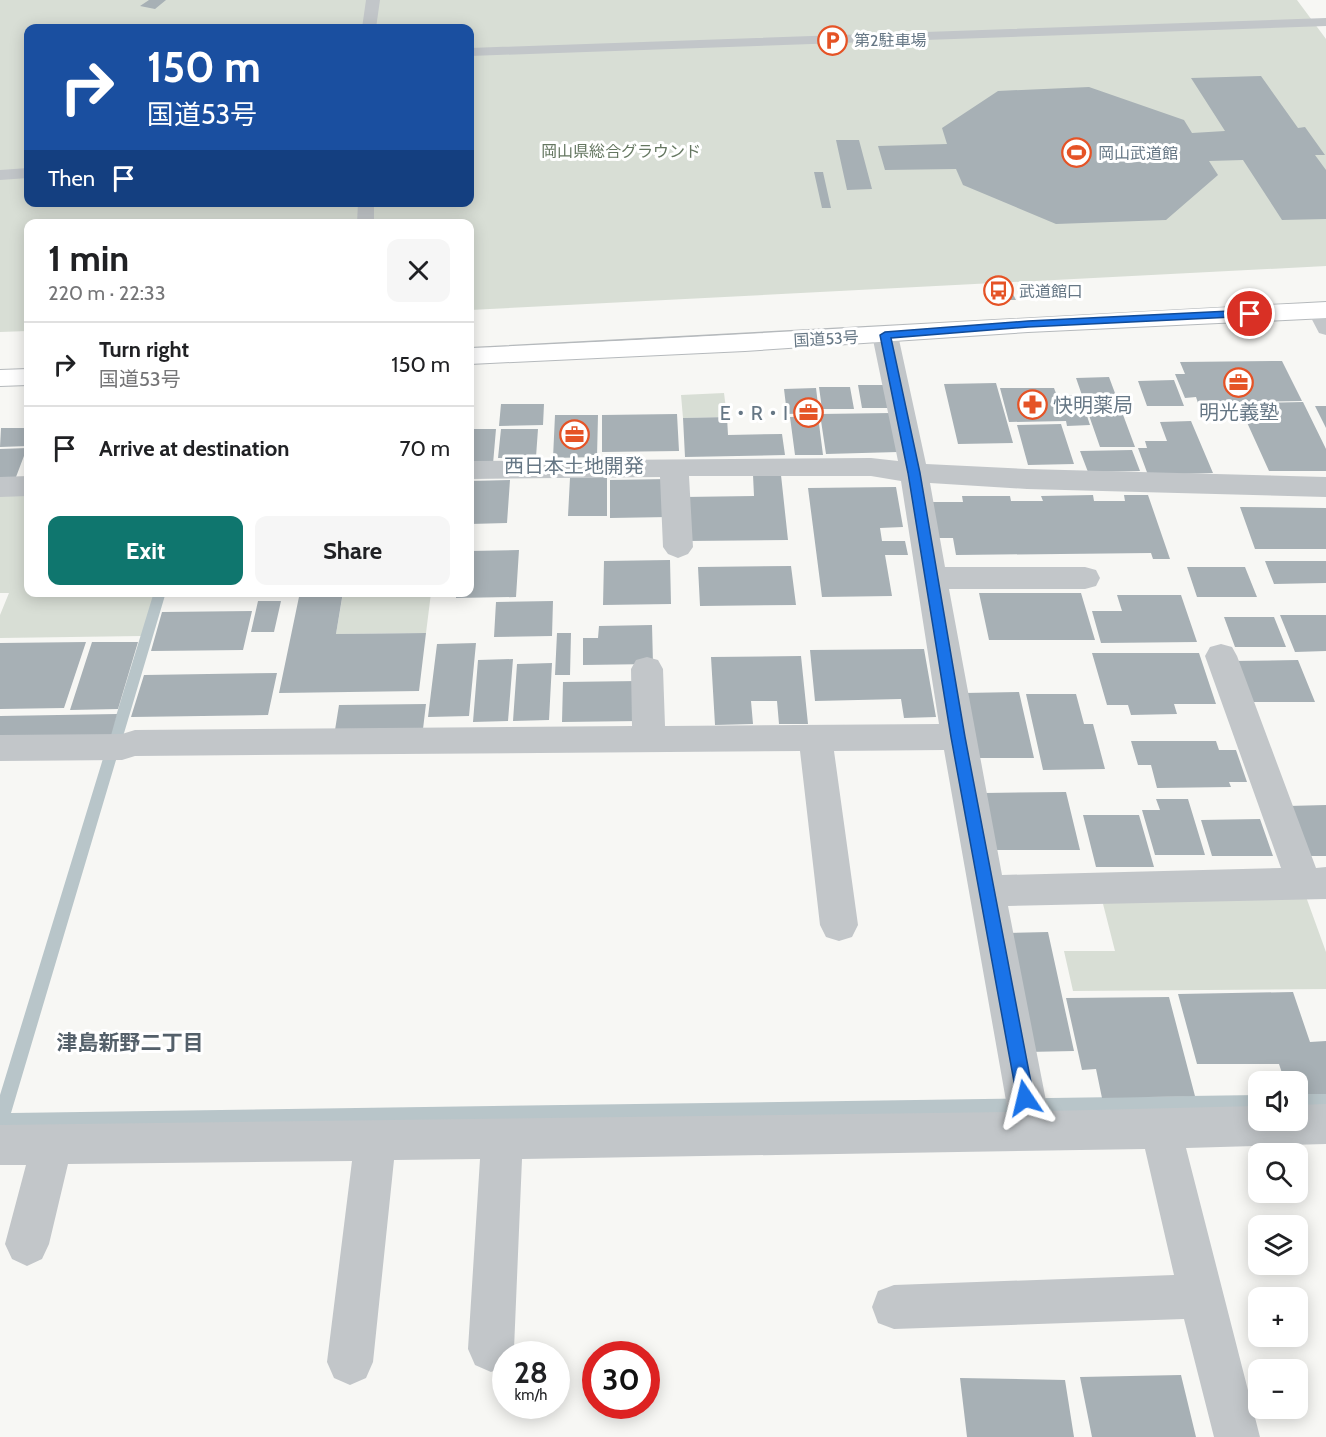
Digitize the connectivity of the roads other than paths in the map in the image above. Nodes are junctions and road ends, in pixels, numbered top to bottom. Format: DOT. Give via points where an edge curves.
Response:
graph roads {
  1 [pos="373,0"];
  2 [pos="1326,22"];
  3 [pos="370,24"];
  4 [pos="474,52"];
  5 [pos="24,173"];
  6 [pos="0,175"];
  7 [pos="1323,316"];
  8 [pos="885,335"];
  9 [pos="474,356"];
  10 [pos="24,377"];
  11 [pos="0,378"];
  12 [pos="674,467"];
  13 [pos="474,470"];
  14 [pos="914,473"];
  15 [pos="24,486"];
  16 [pos="0,487"];
  17 [pos="1326,487"];
  18 [pos="678,547"];
  19 [pos="932,578"];
  20 [pos="1085,578"];
  21 [pos="1221,656"];
  22 [pos="647,669"];
  23 [pos="958,737"];
  24 [pos="815,738"];
  25 [pos="650,739"];
  26 [pos="0,748"];
  27 [pos="1315,883"];
  28 [pos="988,891"];
  29 [pos="839,925"];
  30 [pos="1029,1115"];
  31 [pos="1326,1124"];
  32 [pos="1161,1128"];
  33 [pos="502,1140"];
  34 [pos="375,1142"];
  35 [pos="52,1144"];
  36 [pos="0,1145"];
  37 [pos="27,1244"];
  38 [pos="1201,1296"];
  39 [pos="894,1307"];
  40 [pos="491,1349"];
  41 [pos="350,1362"];
  42 [pos="1237,1437"];
  1 -- 3 [label="lane"];
  2 -- 4 [label="lane"];
  5 -- 6 [label="lane"];
  7 -- 8 [label="highway, 国道53号" via="1028,324"];
  8 -- 9 [label="highway, 国道53号"];
  8 -- 14 [label="street"];
  10 -- 11 [label="highway"];
  12 -- 13 [label="street"];
  12 -- 14 [label="street" via="871,467"];
  12 -- 18 [label="street"];
  14 -- 17 [label="street"];
  14 -- 19 [label="street"];
  15 -- 16 [label="street"];
  19 -- 20 [label="street"];
  19 -- 23 [label="street"];
  21 -- 27 [label="street"];
  22 -- 25 [label="street"];
  23 -- 24 [label="street"];
  23 -- 28 [label="street"];
  24 -- 25 [label="street"];
  24 -- 29 [label="street"];
  25 -- 26 [label="street" via="135,743 114,747"];
  27 -- 28 [label="street"];
  28 -- 30 [label="street"];
  30 -- 32 [label="street"];
  30 -- 33 [label="street"];
  31 -- 32 [label="street"];
  32 -- 38 [label="street"];
  33 -- 34 [label="street"];
  33 -- 40 [label="street"];
  34 -- 35 [label="street"];
  34 -- 41 [label="street"];
  35 -- 36 [label="street"];
  35 -- 37 [label="street"];
  38 -- 39 [label="street"];
  38 -- 42 [label="street"];
}
